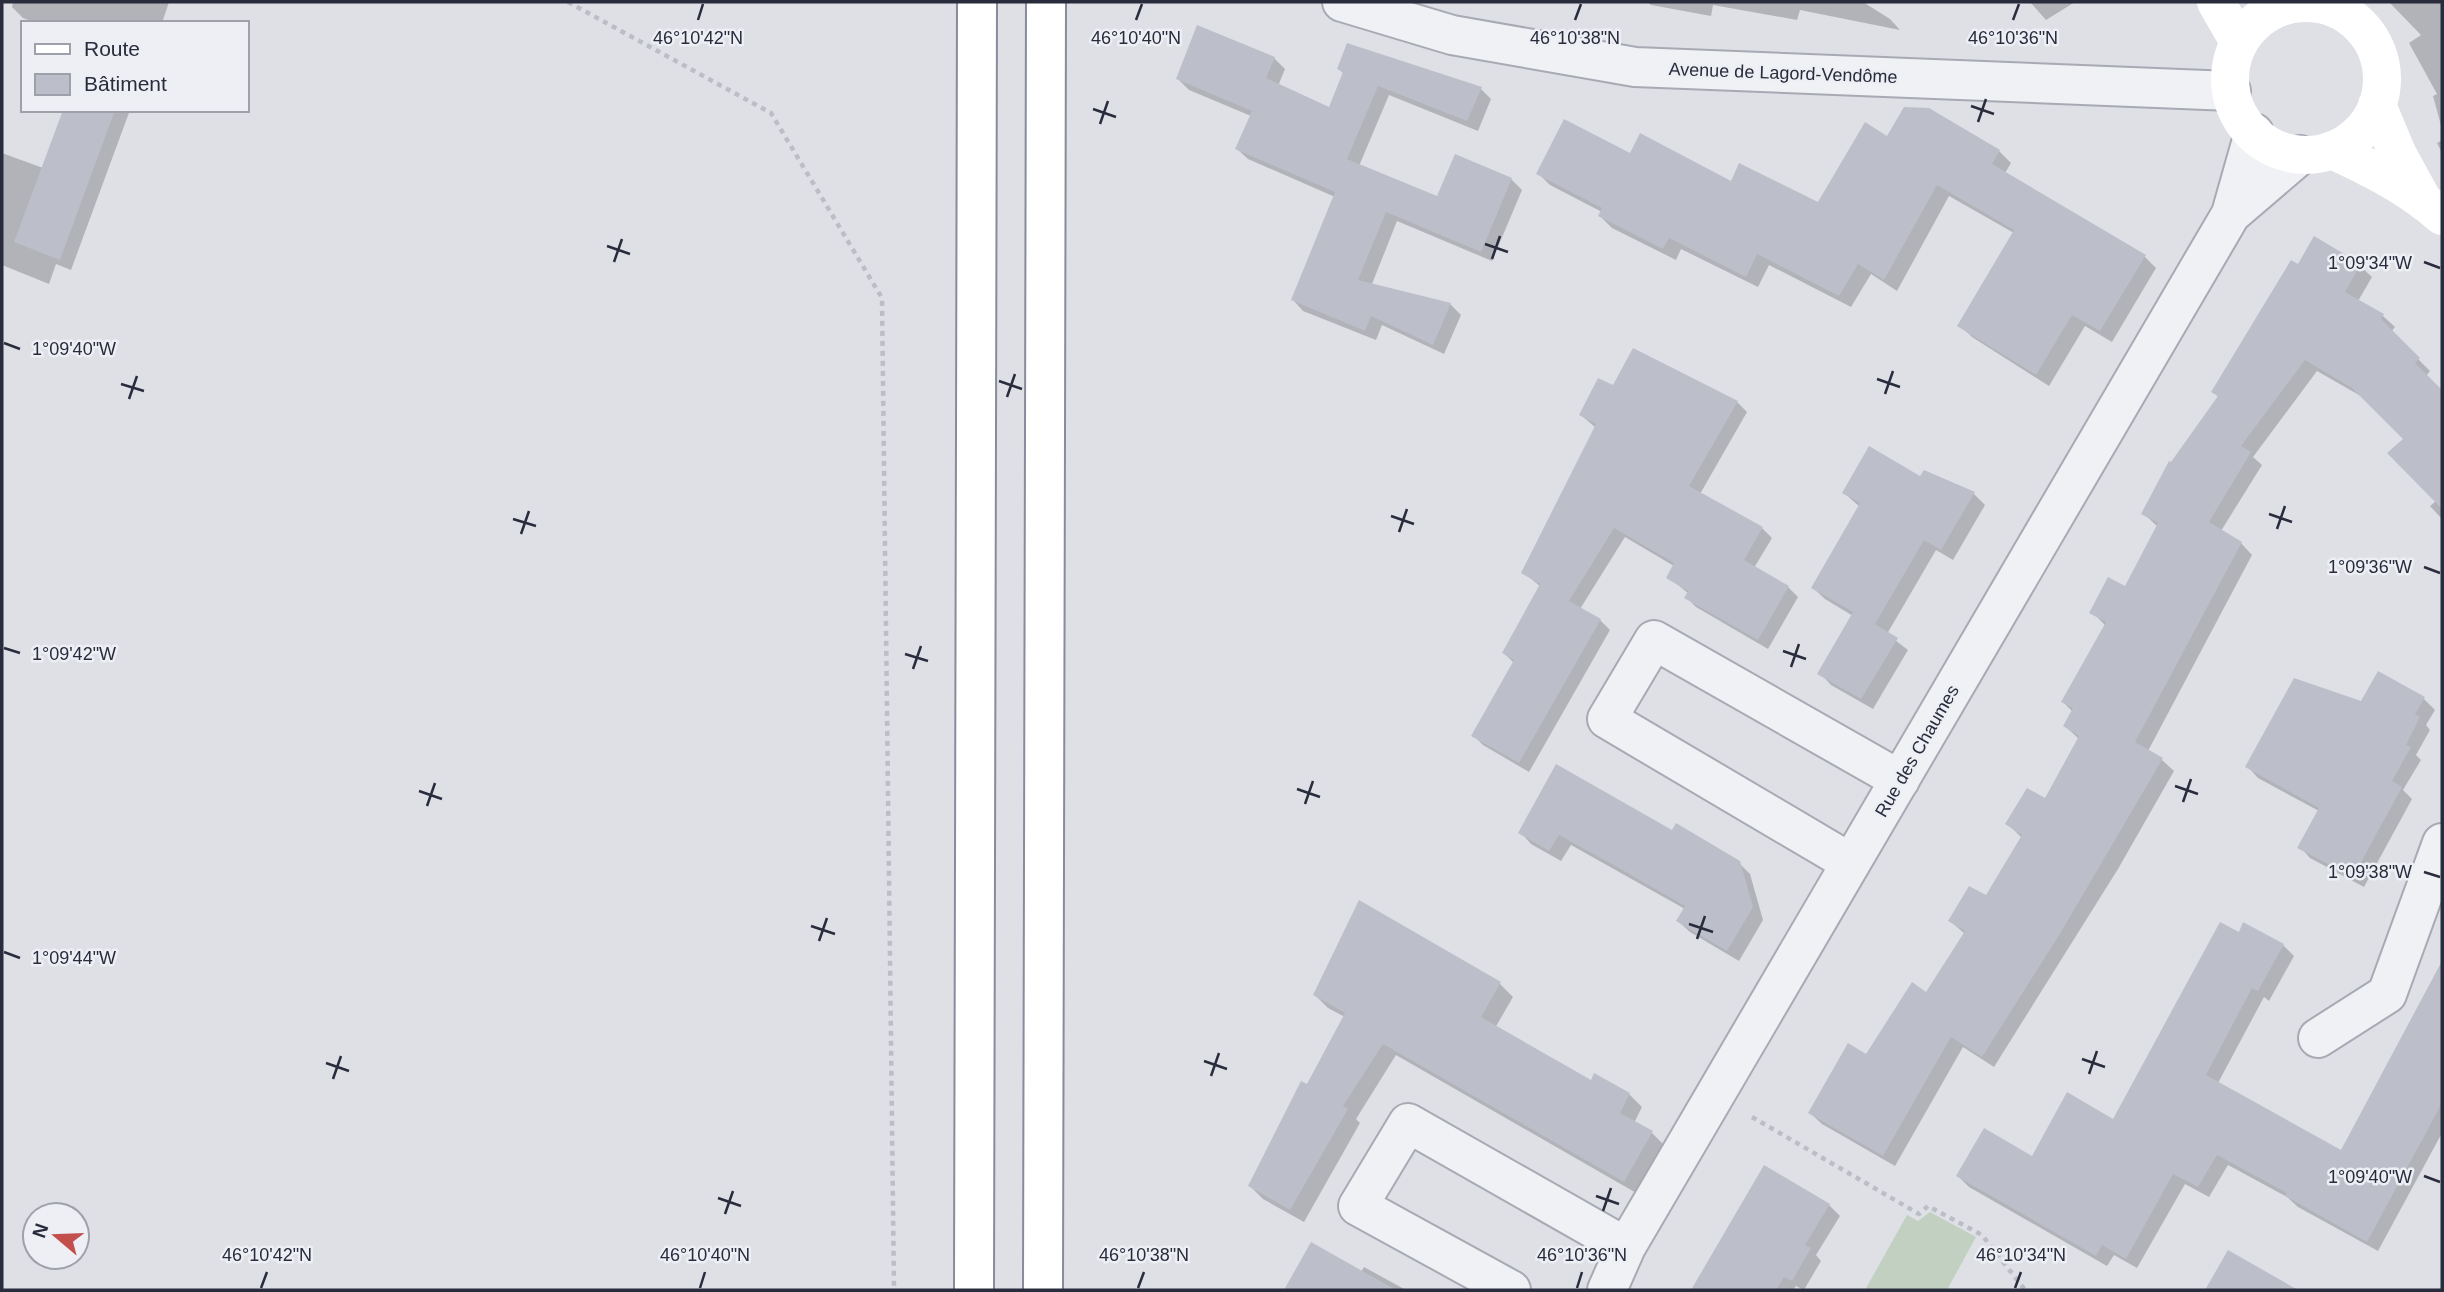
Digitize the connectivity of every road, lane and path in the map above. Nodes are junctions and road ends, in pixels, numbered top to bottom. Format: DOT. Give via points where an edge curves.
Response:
graph roads {
  1 [pos="568,2"];
  2 [pos="977,2"];
  3 [pos="1046,2"];
  4 [pos="1342,2"];
  5 [pos="2216,2"];
  6 [pos="2278,4"];
  7 [pos="2239,42"];
  8 [pos="2231,91"];
  9 [pos="2377,105"];
  10 [pos="2254,133"];
  11 [pos="2316,152"];
  12 [pos="2432,207"];
  13 [pos="2231,214"];
  14 [pos="1900,780"];
  15 [pos="2442,843"];
  16 [pos="1851,863"];
  17 [pos="2318,1038"];
  18 [pos="1715,1096"];
  19 [pos="1626,1247"];
  20 [pos="894,1290"];
  21 [pos="974,1290"];
  22 [pos="1043,1290"];
  23 [pos="1511,1290"];
  24 [pos="1607,1290"];
  25 [pos="2025,1290"];
  1 -- 20 [label="path" via="771,113 882,298"];
  2 -- 21 [label="main road"];
  3 -- 22 [label="main road"];
  4 -- 8 [label="street, Avenue de Lagord-Vendôme" via="1451,35 1635,67"];
  5 -- 7 [label="main road"];
  6 -- 7 [label="main road"];
  6 -- 9 [label="main road" via="2320,4 2342,11 2361,25 2382,67"];
  7 -- 8 [label="main road" via="2232,60"];
  8 -- 10 [label="main road" via="2242,120"];
  9 -- 11 [label="main road" via="2343,146"];
  9 -- 12 [label="main road" via="2398,155"];
  10 -- 11 [label="main road" via="2278,150"];
  10 -- 13 [label="street, Rue des Chaumes"];
  11 -- 12 [label="main road" via="2371,168"];
  11 -- 13 [label="street, Rue des Chaumes"];
  13 -- 14 [label="street, Rue des Chaumes"];
  14 -- 16 [label="street, Rue des Chaumes"];
  14 -- 16 [label="street" via="1654,640 1607,719"];
  15 -- 17 [label="street" via="2387,994"];
  16 -- 18 [label="street, Rue des Chaumes"];
  18 -- 19 [label="street, Rue des Chaumes"];
  18 -- 25 [label="path" via="1919,1214 1928,1206 1982,1235"];
  19 -- 23 [label="street" via="1408,1123 1358,1206"];
  19 -- 24 [label="street, Rue des Chaumes"];
}
